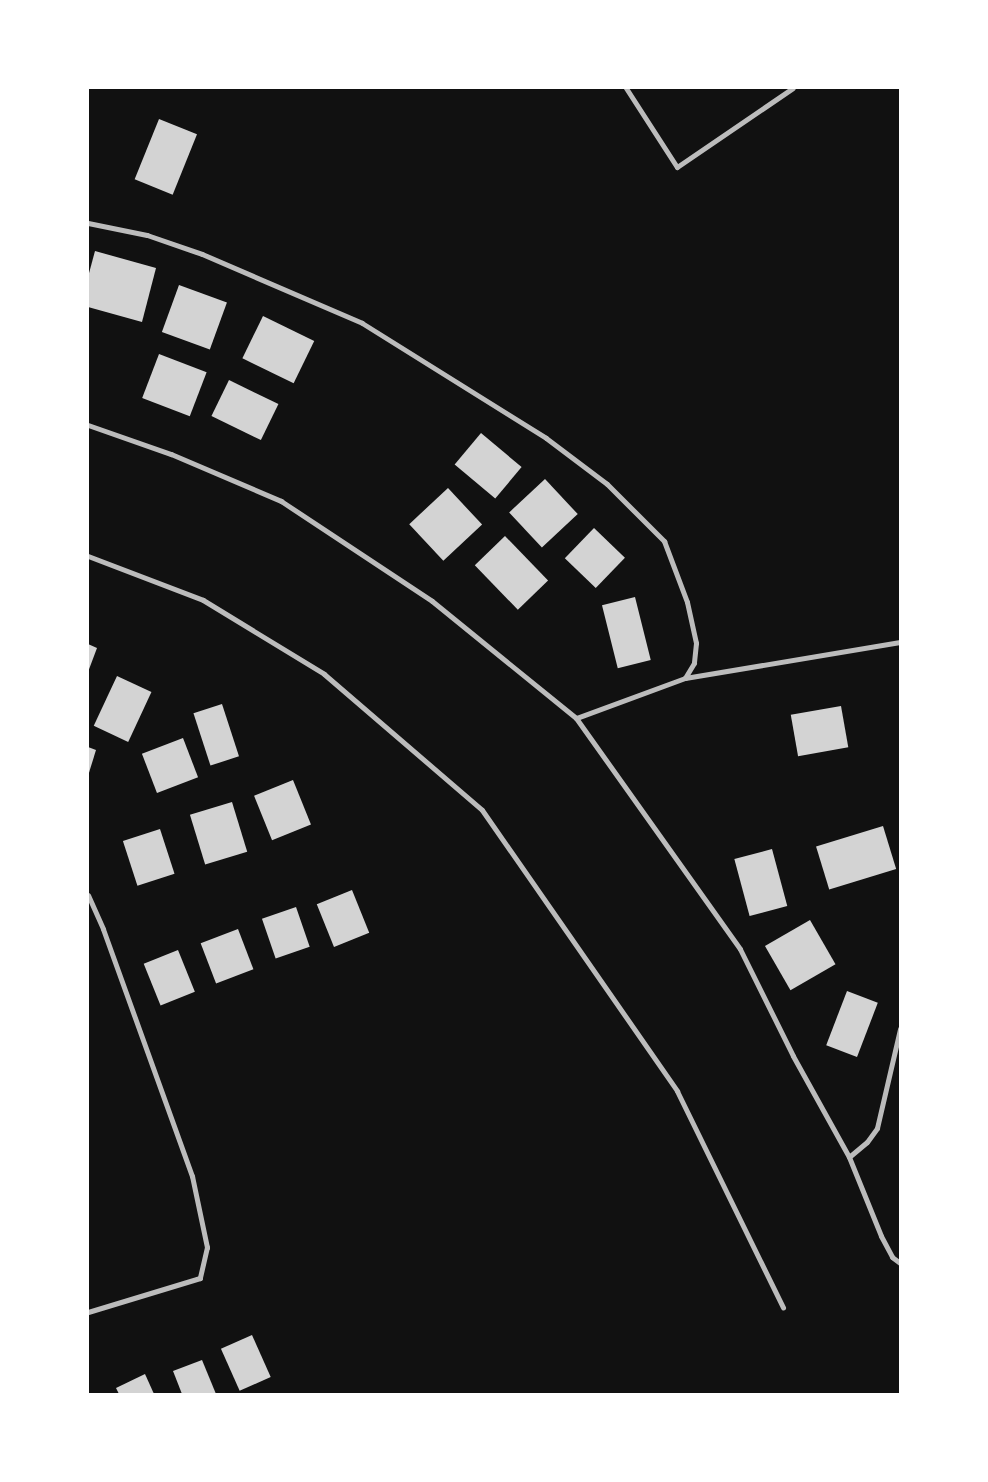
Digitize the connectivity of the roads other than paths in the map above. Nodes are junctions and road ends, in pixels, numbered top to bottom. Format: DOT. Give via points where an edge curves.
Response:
graph roads {
  1 [pos="626,88"];
  2 [pos="793,88"];
  3 [pos="88,223"];
  4 [pos="88,425"];
  5 [pos="88,556"];
  6 [pos="900,642"];
  7 [pos="685,678"];
  8 [pos="576,718"];
  9 [pos="88,895"];
  10 [pos="900,1029"];
  11 [pos="849,1157"];
  12 [pos="900,1263"];
  13 [pos="783,1307"];
  14 [pos="88,1312"];
  1 -- 2 [label="street" via="677,167"];
  3 -- 7 [label="street" via="147,235 202,254 362,323 546,438 607,484 664,541 687,602 696,644 694,663"];
  4 -- 8 [label="street" via="171,454 281,501 432,601"];
  5 -- 13 [label="street" via="203,600 324,674 482,810 677,1091"];
  6 -- 7 [label="street"];
  7 -- 8 [label="street"];
  8 -- 11 [label="street" via="740,949 793,1056"];
  9 -- 14 [label="street" via="192,1176 207,1247 200,1278"];
  10 -- 11 [label="street" via="877,1128 867,1142"];
  11 -- 12 [label="street" via="881,1236 892,1257"];
}
